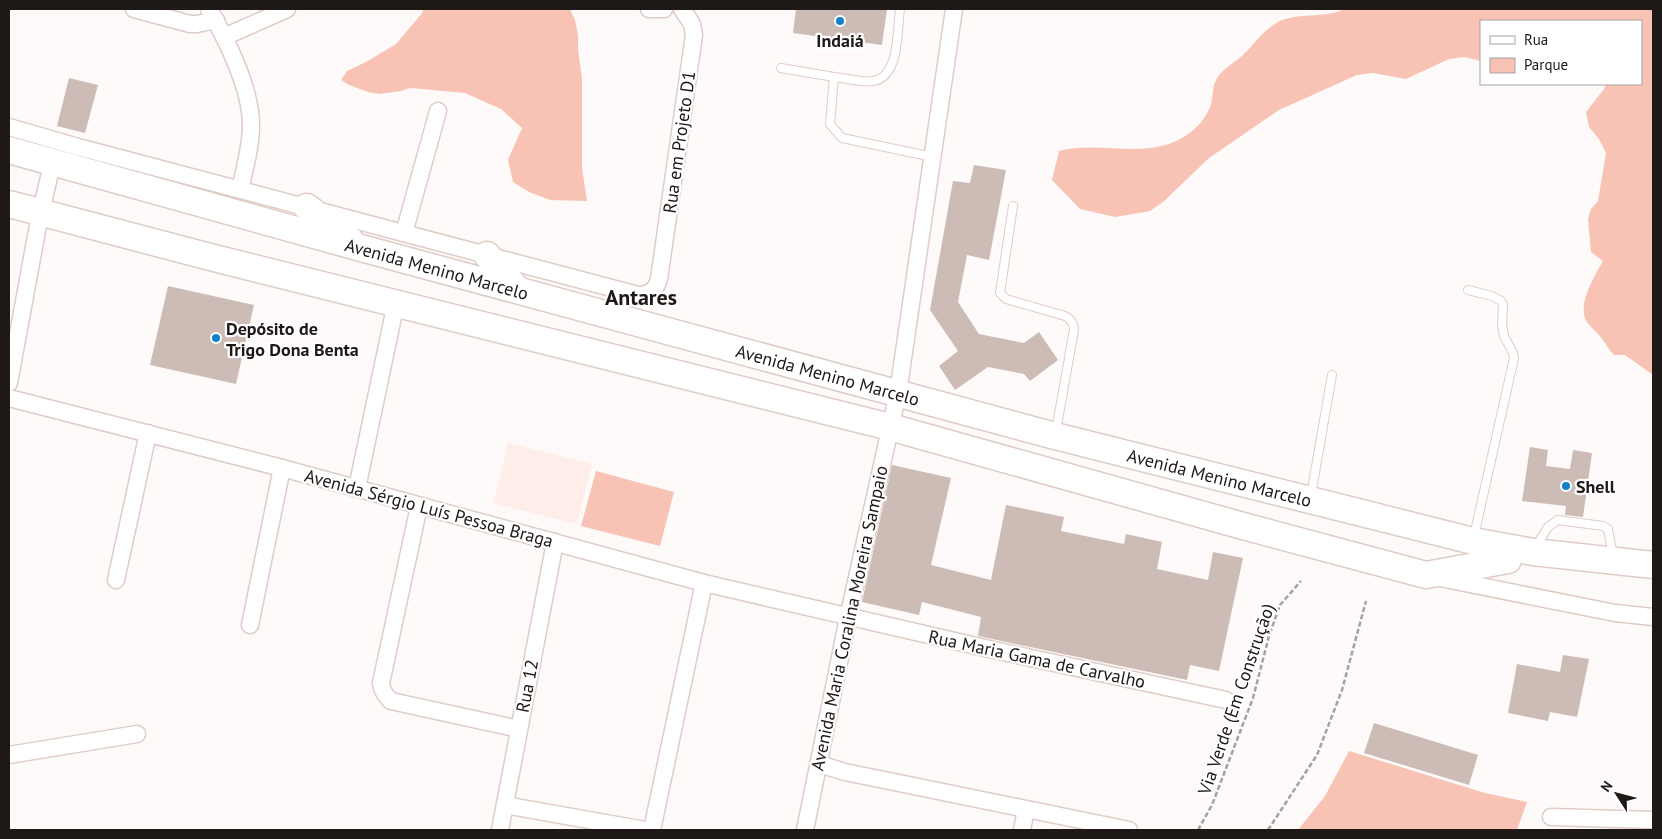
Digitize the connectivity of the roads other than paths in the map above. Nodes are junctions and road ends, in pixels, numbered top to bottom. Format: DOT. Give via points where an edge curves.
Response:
graph roads {
  1 [pos="134,9"];
  2 [pos="288,9"];
  3 [pos="649,9"];
  4 [pos="664,9"];
  5 [pos="682,9"];
  6 [pos="900,9"];
  7 [pos="954,9"];
  8 [pos="213,14"];
  9 [pos="224,37"];
  10 [pos="781,68"];
  11 [pos="834,77"];
  12 [pos="438,111"];
  13 [pos="9,127"];
  14 [pos="9,150"];
  15 [pos="933,157"];
  16 [pos="63,163"];
  17 [pos="9,167"];
  18 [pos="240,189"];
  19 [pos="9,204"];
  20 [pos="1013,206"];
  21 [pos="307,207"];
  22 [pos="41,212"];
  23 [pos="404,233"];
  24 [pos="361,248"];
  25 [pos="487,255"];
  26 [pos="659,279"];
  27 [pos="518,290"];
  28 [pos="1468,290"];
  29 [pos="396,303"];
  30 [pos="1332,375"];
  31 [pos="9,383"];
  32 [pos="9,398"];
  33 [pos="894,408"];
  34 [pos="148,433"];
  35 [pos="1055,436"];
  36 [pos="1018,437"];
  37 [pos="282,468"];
  38 [pos="1076,479"];
  39 [pos="357,488"];
  40 [pos="1310,500"];
  41 [pos="419,506"];
  42 [pos="1473,541"];
  43 [pos="555,542"];
  44 [pos="1533,552"];
  45 [pos="1508,560"];
  46 [pos="1615,562"];
  47 [pos="1653,565"];
  48 [pos="1426,575"];
  49 [pos="1653,579"];
  50 [pos="116,580"];
  51 [pos="704,584"];
  52 [pos="1653,617"];
  53 [pos="848,618"];
  54 [pos="250,625"];
  55 [pos="1226,700"];
  56 [pos="519,729"];
  57 [pos="137,734"];
  58 [pos="9,756"];
  59 [pos="819,764"];
  60 [pos="505,805"];
  61 [pos="1026,810"];
  62 [pos="1551,817"];
  63 [pos="1653,820"];
  64 [pos="500,830"];
  65 [pos="646,830"];
  66 [pos="652,830"];
  67 [pos="805,830"];
  68 [pos="1022,830"];
  69 [pos="1129,830"];
  1 -- 8 [label="street" via="190,24 197,24"];
  2 -- 9 [label="street"];
  3 -- 4 [label="street"];
  5 -- 26 [label="street, Rua em Projeto D1" via="692,24 694,35"];
  6 -- 11 [label="lane" via="890,71 882,79 871,81"];
  7 -- 15 [label="street, Avenida Maria Coralina Moreira Sampaio"];
  8 -- 9 [label="street"];
  9 -- 18 [label="street" via="237,66 251,124"];
  10 -- 11 [label="lane"];
  11 -- 15 [label="lane" via="830,124 842,138"];
  12 -- 23 [label="street"];
  13 -- 16 [label="street, Avenida Menino Marcelo"];
  14 -- 16 [label="main road, Avenida Menino Marcelo"];
  15 -- 33 [label="street, Avenida Maria Coralina Moreira Sampaio"];
  16 -- 17 [label="main road, Avenida Menino Marcelo"];
  16 -- 18 [label="street, Avenida Menino Marcelo"];
  16 -- 22 [label="street"];
  16 -- 24 [label="main road, Avenida Menino Marcelo"];
  16 -- 33 [label="main road, Avenida Menino Marcelo" via="232,228"];
  18 -- 21 [label="street, Avenida Menino Marcelo"];
  19 -- 22 [label="main road"];
  20 -- 35 [label="lane" via="1000,293 1006,299 1064,316 1074,324"];
  21 -- 23 [label="street, Avenida Menino Marcelo"];
  21 -- 24 [label="main road"];
  22 -- 29 [label="main road"];
  22 -- 31 [label="street"];
  23 -- 25 [label="street, Avenida Menino Marcelo"];
  24 -- 27 [label="main road, Avenida Menino Marcelo"];
  25 -- 26 [label="street, Avenida Menino Marcelo" via="638,295 653,290"];
  25 -- 27 [label="main road"];
  27 -- 33 [label="main road, Avenida Menino Marcelo"];
  28 -- 42 [label="lane" via="1501,301 1504,336 1514,358"];
  29 -- 33 [label="main road"];
  29 -- 39 [label="street"];
  30 -- 40 [label="lane"];
  32 -- 34 [label="street, Avenida Sérgio Luís Pessoa Braga"];
  33 -- 35 [label="main road, Avenida Menino Marcelo"];
  33 -- 36 [label="main road, Avenida Menino Marcelo"];
  33 -- 38 [label="main road"];
  33 -- 53 [label="street, Avenida Maria Coralina Moreira Sampaio"];
  34 -- 37 [label="street, Avenida Sérgio Luís Pessoa Braga"];
  34 -- 50 [label="street"];
  35 -- 40 [label="main road, Avenida Menino Marcelo"];
  36 -- 38 [label="main road"];
  36 -- 45 [label="main road, Avenida Menino Marcelo" via="1423,543"];
  37 -- 39 [label="street, Avenida Sérgio Luís Pessoa Braga"];
  37 -- 54 [label="street"];
  38 -- 48 [label="main road"];
  39 -- 41 [label="street, Avenida Sérgio Luís Pessoa Braga"];
  40 -- 42 [label="main road, Avenida Menino Marcelo"];
  41 -- 43 [label="street, Avenida Sérgio Luís Pessoa Braga"];
  41 -- 56 [label="street" via="381,682 385,696 392,701"];
  42 -- 44 [label="main road, Avenida Menino Marcelo"];
  43 -- 51 [label="street, Avenida Sérgio Luís Pessoa Braga"];
  43 -- 56 [label="street, Rua 12"];
  44 -- 46 [label="main road, Avenida Menino Marcelo"];
  44 -- 46 [label="lane" via="1548,527 1558,520 1608,529"];
  45 -- 48 [label="main road"];
  45 -- 49 [label="main road, Avenida Menino Marcelo"];
  46 -- 47 [label="main road, Avenida Menino Marcelo"];
  48 -- 52 [label="street" via="1616,613"];
  51 -- 53 [label="street, Avenida Sérgio Luís Pessoa Braga"];
  51 -- 66 [label="street"];
  53 -- 55 [label="street, Rua Maria Gama de Carvalho"];
  53 -- 59 [label="street, Avenida Maria Coralina Moreira Sampaio"];
  56 -- 60 [label="street, Rua 12"];
  57 -- 58 [label="street"];
  59 -- 61 [label="street"];
  59 -- 67 [label="street, Avenida Maria Coralina Moreira Sampaio"];
  60 -- 64 [label="street, Rua 12"];
  60 -- 65 [label="street"];
  61 -- 68 [label="street"];
  61 -- 69 [label="street"];
  62 -- 63 [label="street"];
}
